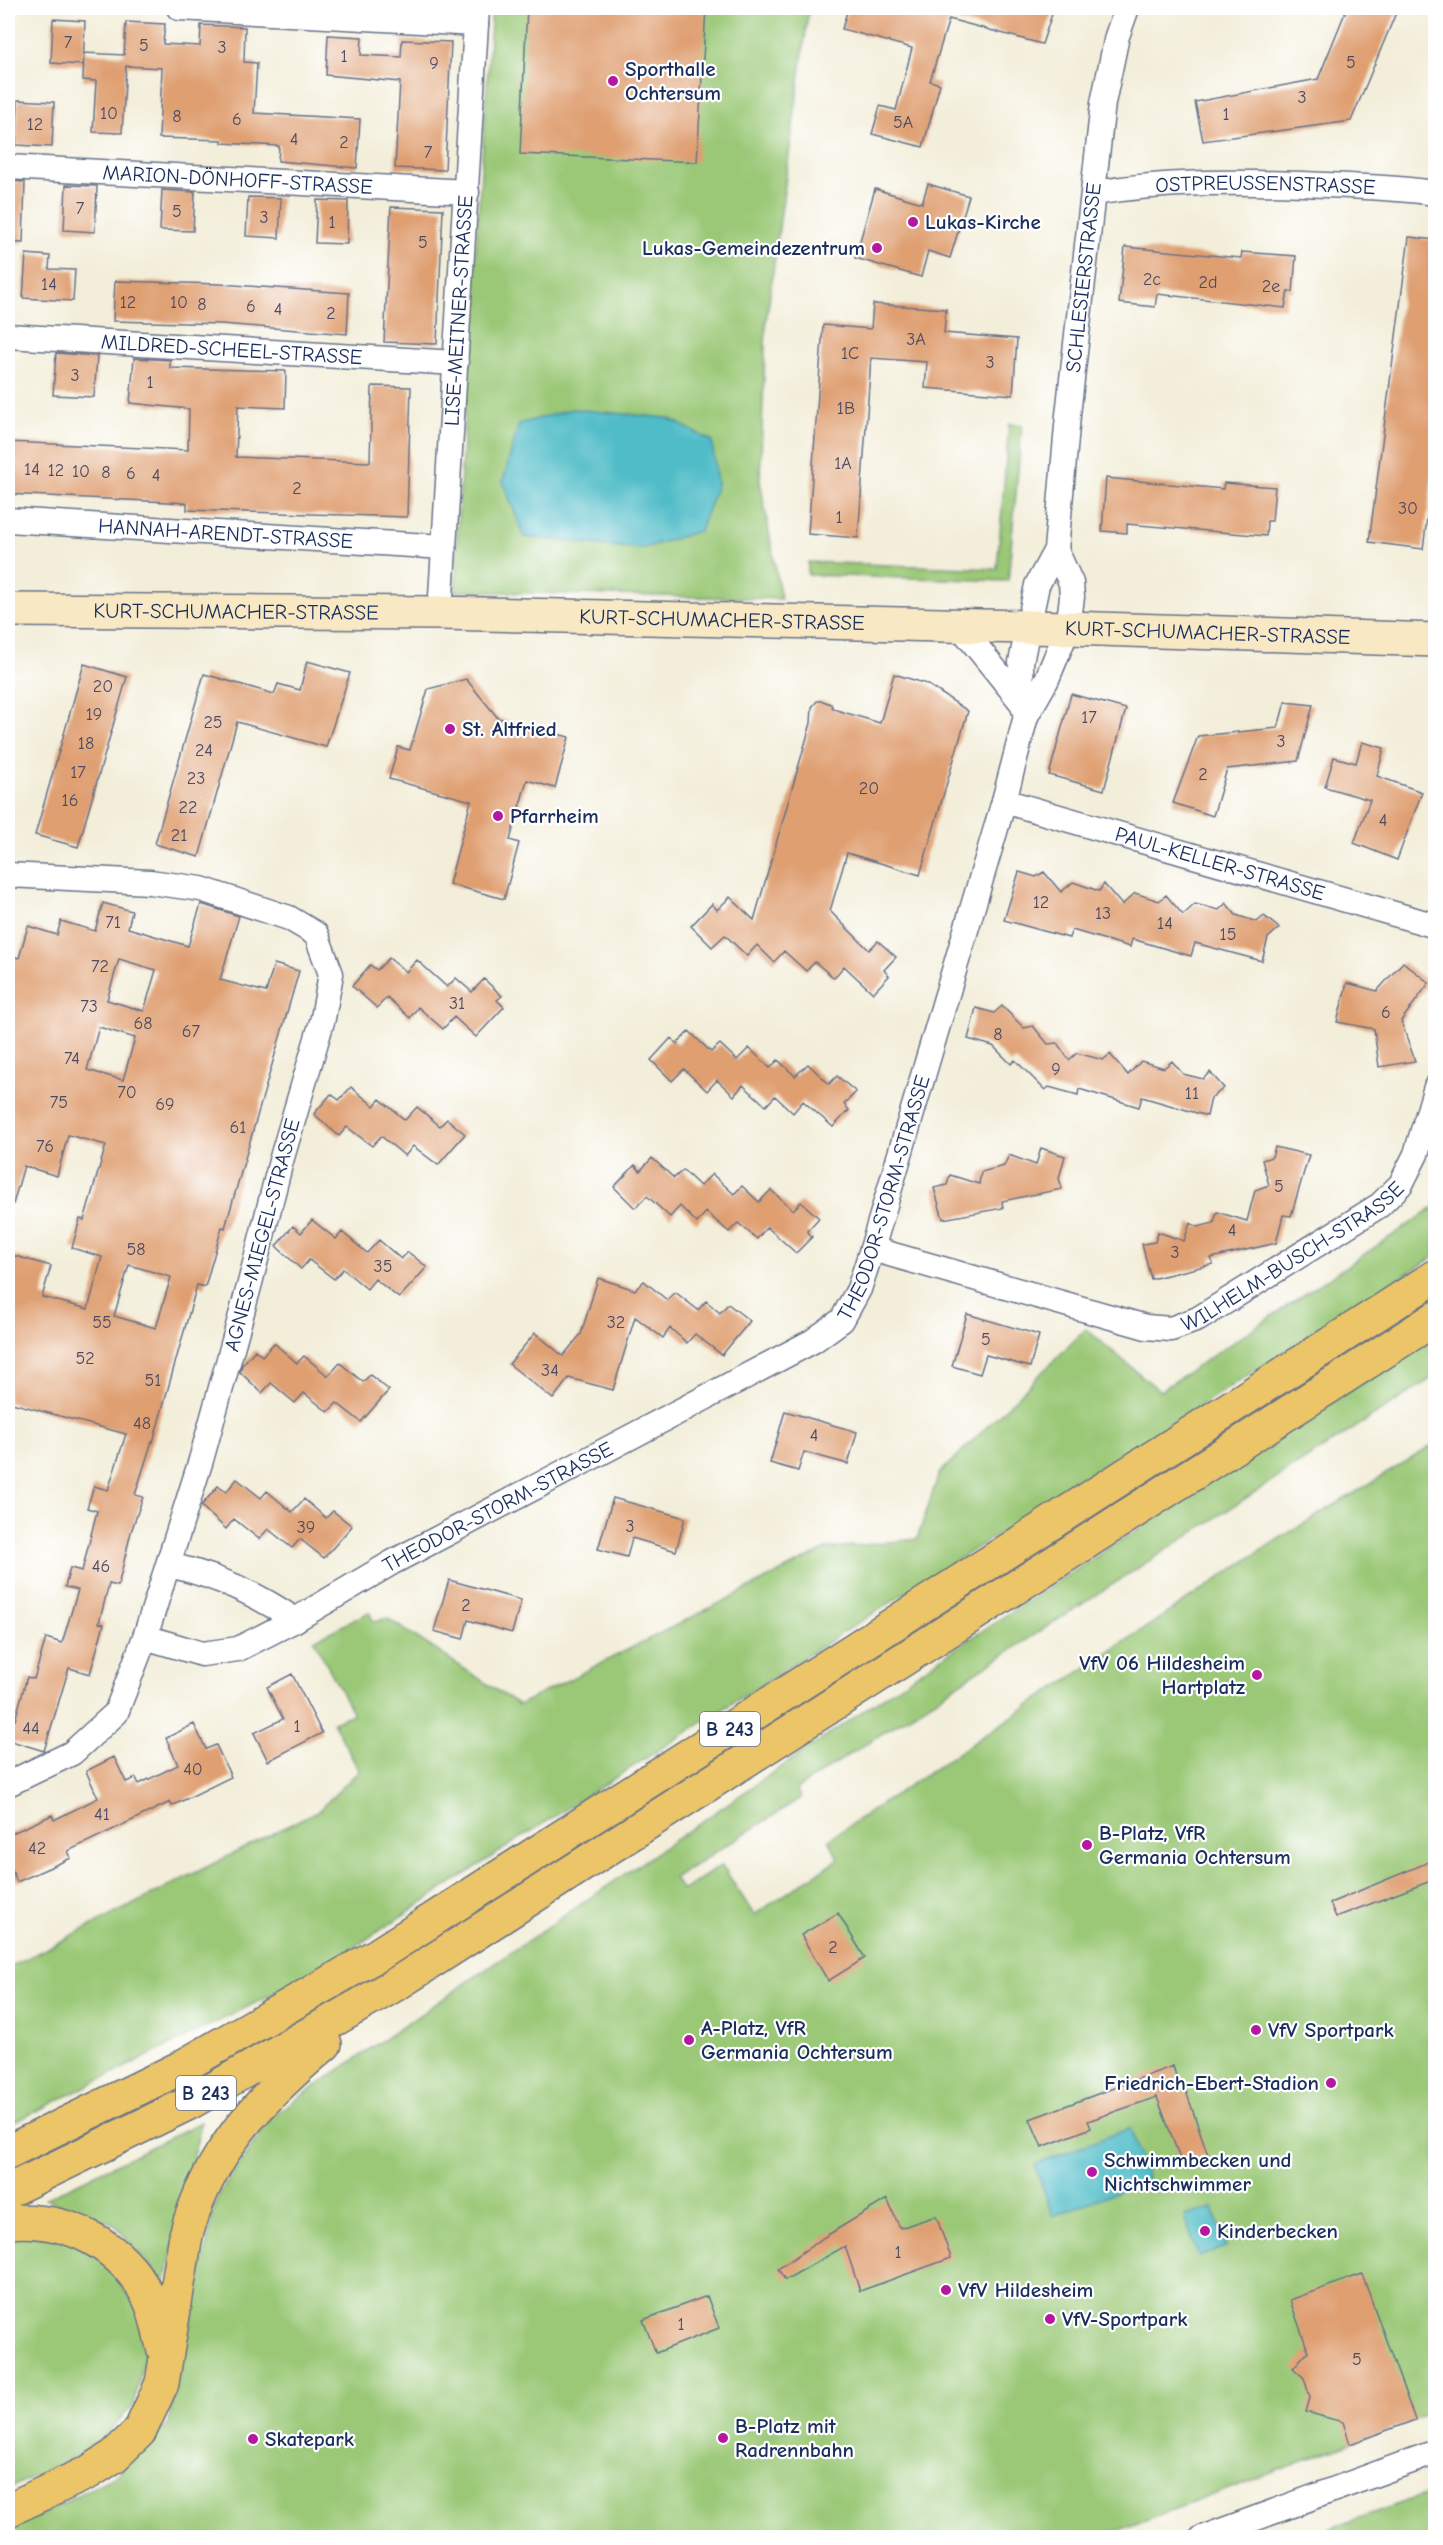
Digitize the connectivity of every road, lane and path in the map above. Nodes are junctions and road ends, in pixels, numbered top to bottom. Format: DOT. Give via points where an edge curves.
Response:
graph roads {
  1 [pos="179,8"];
  2 [pos="1127,8"];
  3 [pos="476,16"];
  4 [pos="8,167"];
  5 [pos="467,192"];
  6 [pos="1095,193"];
  7 [pos="1436,193"];
  8 [pos="8,336"];
  9 [pos="456,363"];
  10 [pos="8,520"];
  11 [pos="444,547"];
  12 [pos="1056,550"];
  13 [pos="8,610"];
  14 [pos="440,613"];
  15 [pos="960,626"];
  16 [pos="1029,627"];
  17 [pos="1068,628"];
  18 [pos="1436,640"];
  19 [pos="1024,710"];
  20 [pos="1004,801"];
  21 [pos="8,875"];
  22 [pos="1436,926"];
  23 [pos="1436,1087"];
  24 [pos="872,1249"];
  25 [pos="1436,1276"];
  26 [pos="1436,1318"];
  27 [pos="169,1564"];
  28 [pos="295,1620"];
  29 [pos="146,1637"];
  30 [pos="8,1785"];
  31 [pos="398,1983"];
  32 [pos="8,2152"];
  33 [pos="8,2191"];
  34 [pos="8,2222"];
  35 [pos="166,2357"];
  36 [pos="1436,2452"];
  37 [pos="8,2510"];
  38 [pos="1202,2538"];
  1 -- 3 [label="street"];
  2 -- 6 [label="street, SCHLESIERSTRASSE" via="1103,104"];
  3 -- 5 [label="street, LISE-MEITNER-STRASSE"];
  4 -- 5 [label="street, MARION-DÖNHOFF-STRASSE"];
  5 -- 9 [label="street, LISE-MEITNER-STRASSE"];
  6 -- 7 [label="street, OSTPREUSSENSTRASSE" via="1138,185 1223,181"];
  6 -- 12 [label="street, SCHLESIERSTRASSE"];
  8 -- 9 [label="street, MILDRED-SCHEEL-STRASSE"];
  9 -- 11 [label="street, LISE-MEITNER-STRASSE"];
  10 -- 11 [label="street, HANNAH-ARENDT-STRASSE"];
  11 -- 14 [label="street, LISE-MEITNER-STRASSE"];
  12 -- 16 [label="street, SCHLESIERSTRASSE" via="1037,585"];
  12 -- 17 [label="street, SCHLESIERSTRASSE" via="1071,583"];
  13 -- 14 [label="main road, KURT-SCHUMACHER-STRASSE"];
  14 -- 15 [label="main road, KURT-SCHUMACHER-STRASSE"];
  15 -- 16 [label="main road, KURT-SCHUMACHER-STRASSE"];
  15 -- 19 [label="street"];
  16 -- 17 [label="main road, KURT-SCHUMACHER-STRASSE"];
  16 -- 19 [label="street, THEODOR-STORM-STRASSE" via="1021,662"];
  17 -- 18 [label="main road, KURT-SCHUMACHER-STRASSE"];
  17 -- 19 [label="street, THEODOR-STORM-STRASSE" via="1047,679"];
  19 -- 20 [label="street, THEODOR-STORM-STRASSE"];
  20 -- 22 [label="street, PAUL-KELLER-STRASSE"];
  20 -- 24 [label="street, THEODOR-STORM-STRASSE"];
  21 -- 27 [label="street, AGNES-MIEGEL-STRASSE" via="150,882 201,889 289,918 316,934 331,974 323,1018"];
  23 -- 24 [label="street, WILHELM-BUSCH-STRASSE" via="1416,1154 1401,1184 1380,1205 1197,1319 1171,1329 1146,1327"];
  24 -- 28 [label="street, THEODOR-STORM-STRASSE" via="859,1289 842,1320 813,1341 393,1562"];
  25 -- 32 [label="highway, B 243" via="379,1954 178,2069"];
  26 -- 31 [label="highway, B 243"];
  27 -- 28 [label="street" via="203,1573 268,1600"];
  27 -- 29 [label="street, AGNES-MIEGEL-STRASSE"];
  28 -- 29 [label="street, THEODOR-STORM-STRASSE" via="238,1649 202,1654"];
  29 -- 30 [label="street, AGNES-MIEGEL-STRASSE" via="116,1713 72,1753"];
  31 -- 33 [label="highway, B 243" via="191,2102"];
  31 -- 35 [label="highway" via="283,2079 245,2121 210,2171 186,2235"];
  34 -- 35 [label="highway" via="31,2220 68,2226 96,2238 121,2258 149,2300"];
  35 -- 37 [label="highway" via="162,2383 140,2431 114,2456 55,2490"];
  36 -- 38 [label="street"];
}
